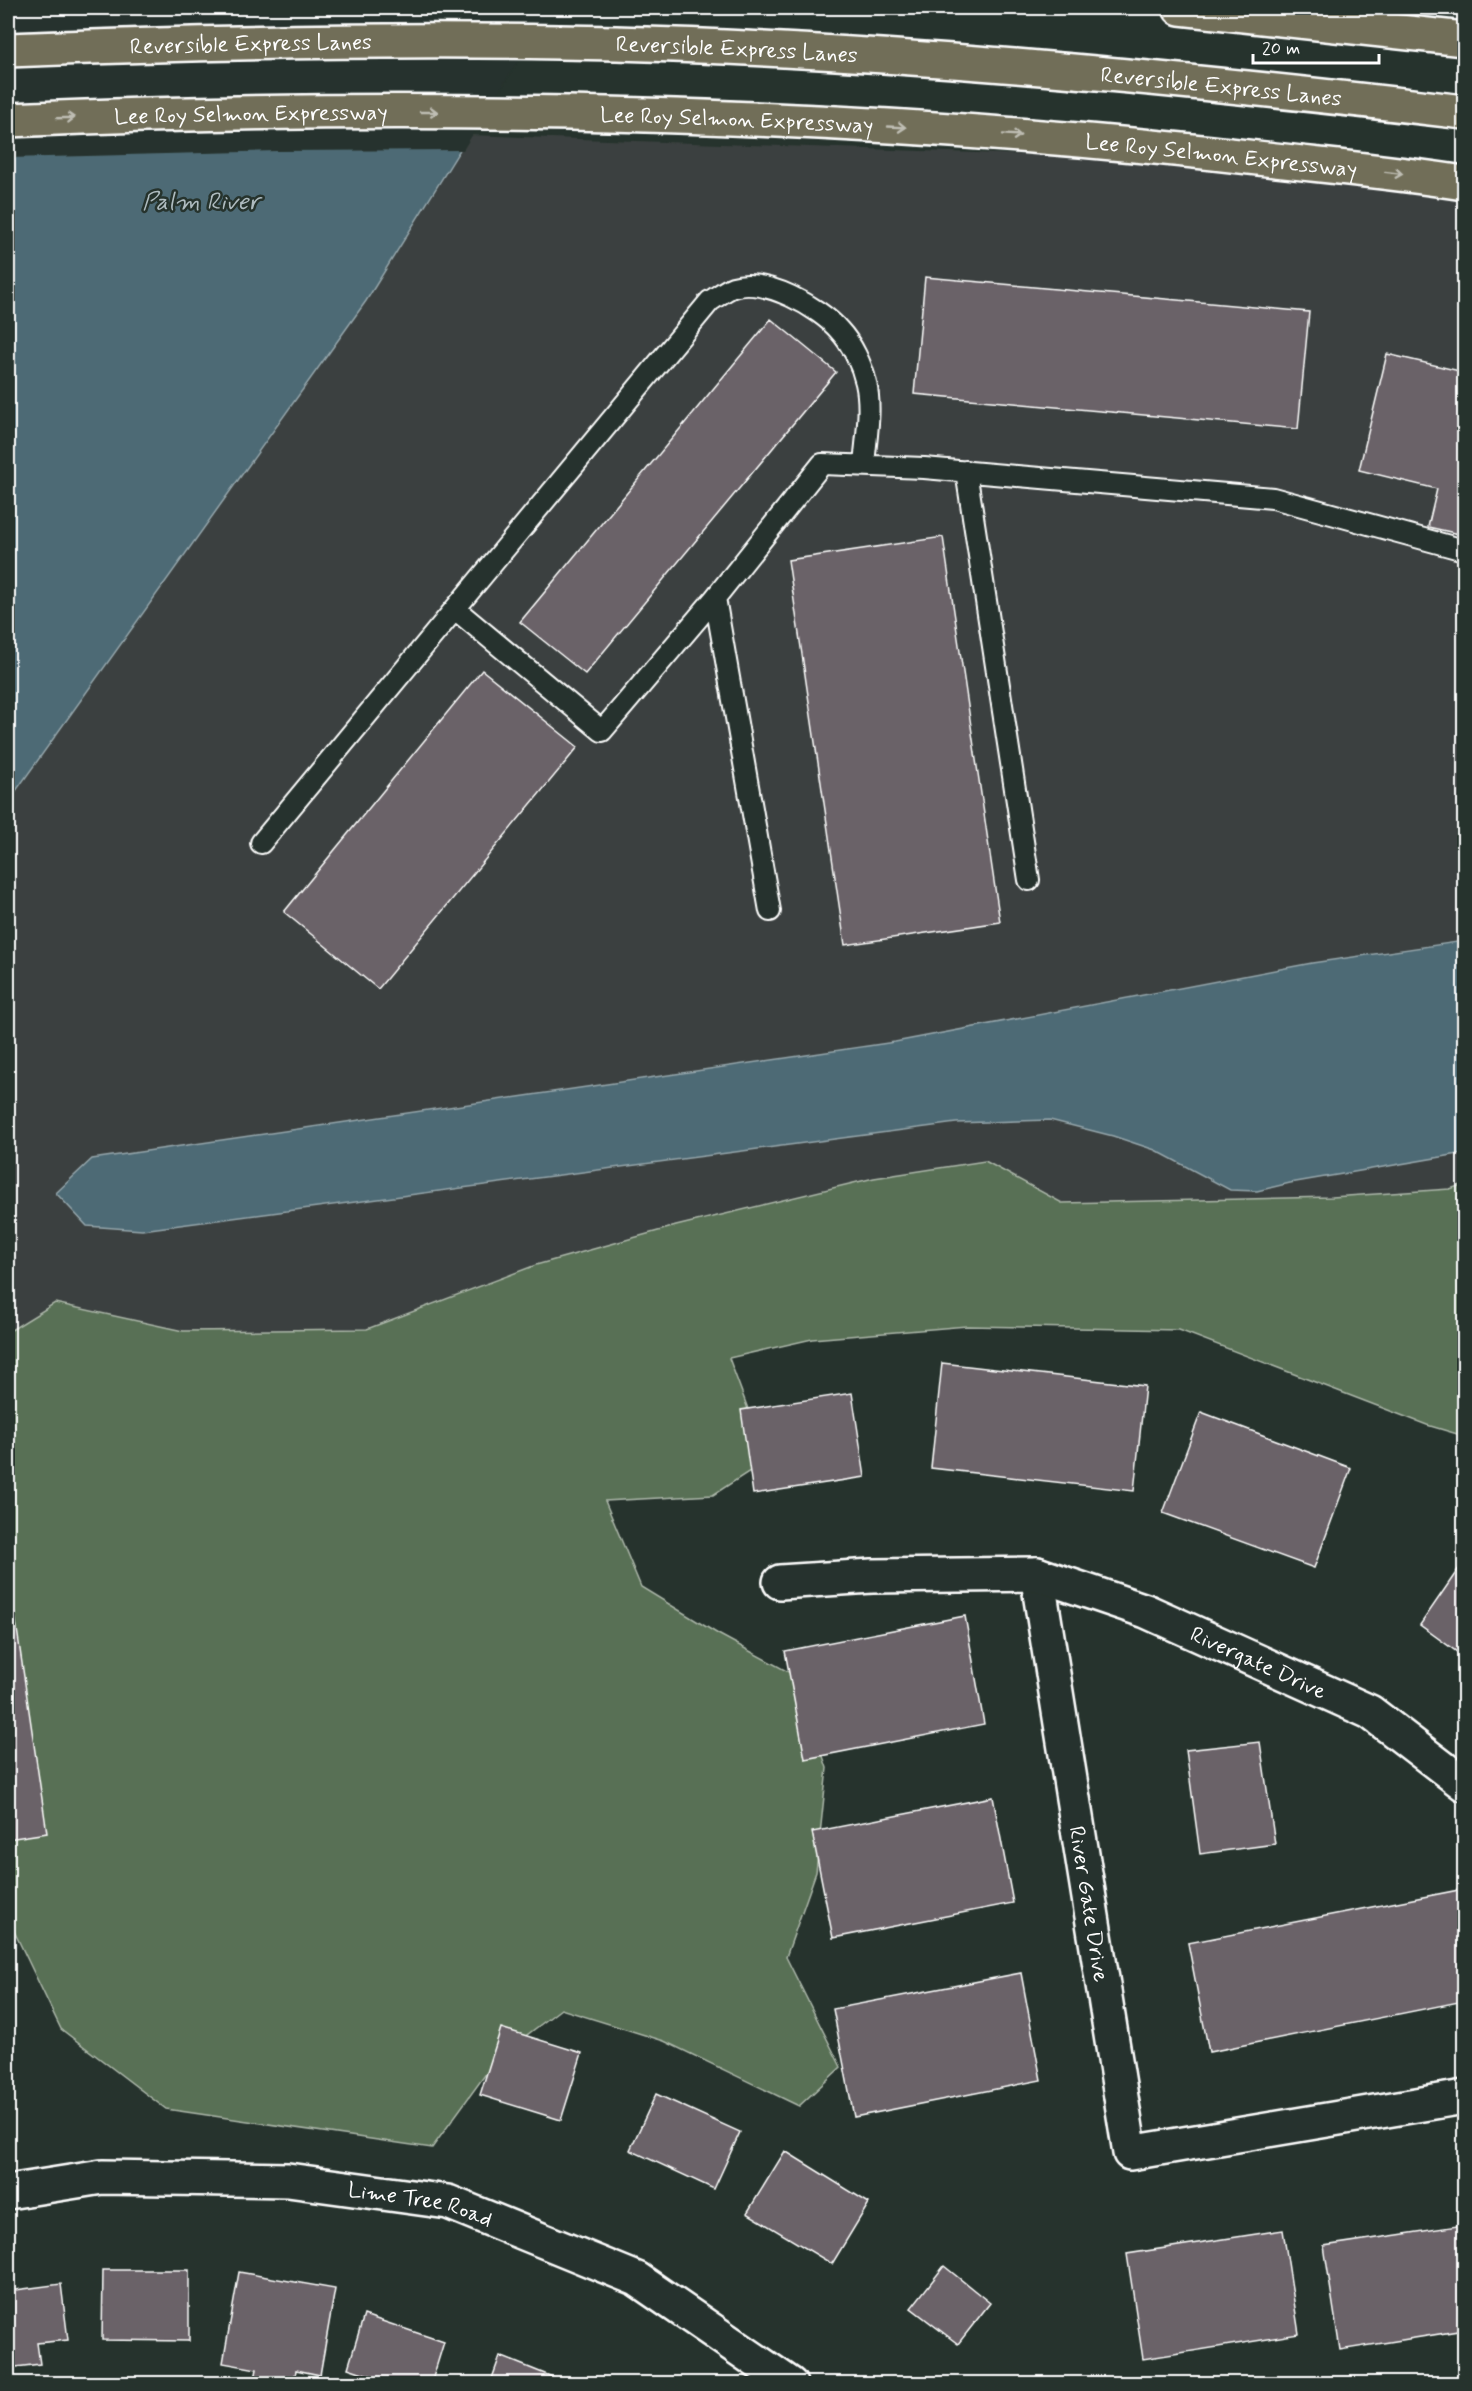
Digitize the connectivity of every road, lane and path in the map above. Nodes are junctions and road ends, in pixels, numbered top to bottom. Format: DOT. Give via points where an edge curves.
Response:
graph roads {
  1 [pos="1180,8"];
  2 [pos="1464,39"];
  3 [pos="8,50"];
  4 [pos="1464,112"];
  5 [pos="8,120"];
  6 [pos="1464,183"];
  7 [pos="864,465"];
  8 [pos="966,471"];
  9 [pos="1464,550"];
  10 [pos="715,598"];
  11 [pos="455,609"];
  12 [pos="261,843"];
  13 [pos="1029,880"];
  14 [pos="770,911"];
  15 [pos="1037,1574"];
  16 [pos="780,1582"];
  17 [pos="1464,1784"];
  18 [pos="1464,2097"];
  19 [pos="8,2192"];
  20 [pos="789,2384"];
  1 -- 2 [label="highway"];
  3 -- 4 [label="highway, Reversible Express Lanes" via="430,41 685,46 1033,66"];
  5 -- 6 [label="highway, Lee Roy Selmon Expressway, one-way" via="277,111 729,117 953,130 1196,151"];
  7 -- 8 [label="lane"];
  7 -- 10 [label="lane" via="822,464"];
  7 -- 11 [label="lane" via="866,383 859,362 838,329 785,292 764,286 732,287 710,302"];
  8 -- 9 [label="lane" via="1273,498"];
  8 -- 13 [label="lane"];
  10 -- 11 [label="lane" via="602,731"];
  10 -- 14 [label="lane"];
  11 -- 12 [label="lane"];
  15 -- 16 [label="street" via="872,1576"];
  15 -- 17 [label="street, Rivergate Drive" via="1146,1611 1370,1712"];
  15 -- 18 [label="street, River Gate Drive" via="1130,2153"];
  19 -- 20 [label="street, Lime Tree Road" via="102,2177 288,2180 448,2202 637,2279"];
}
